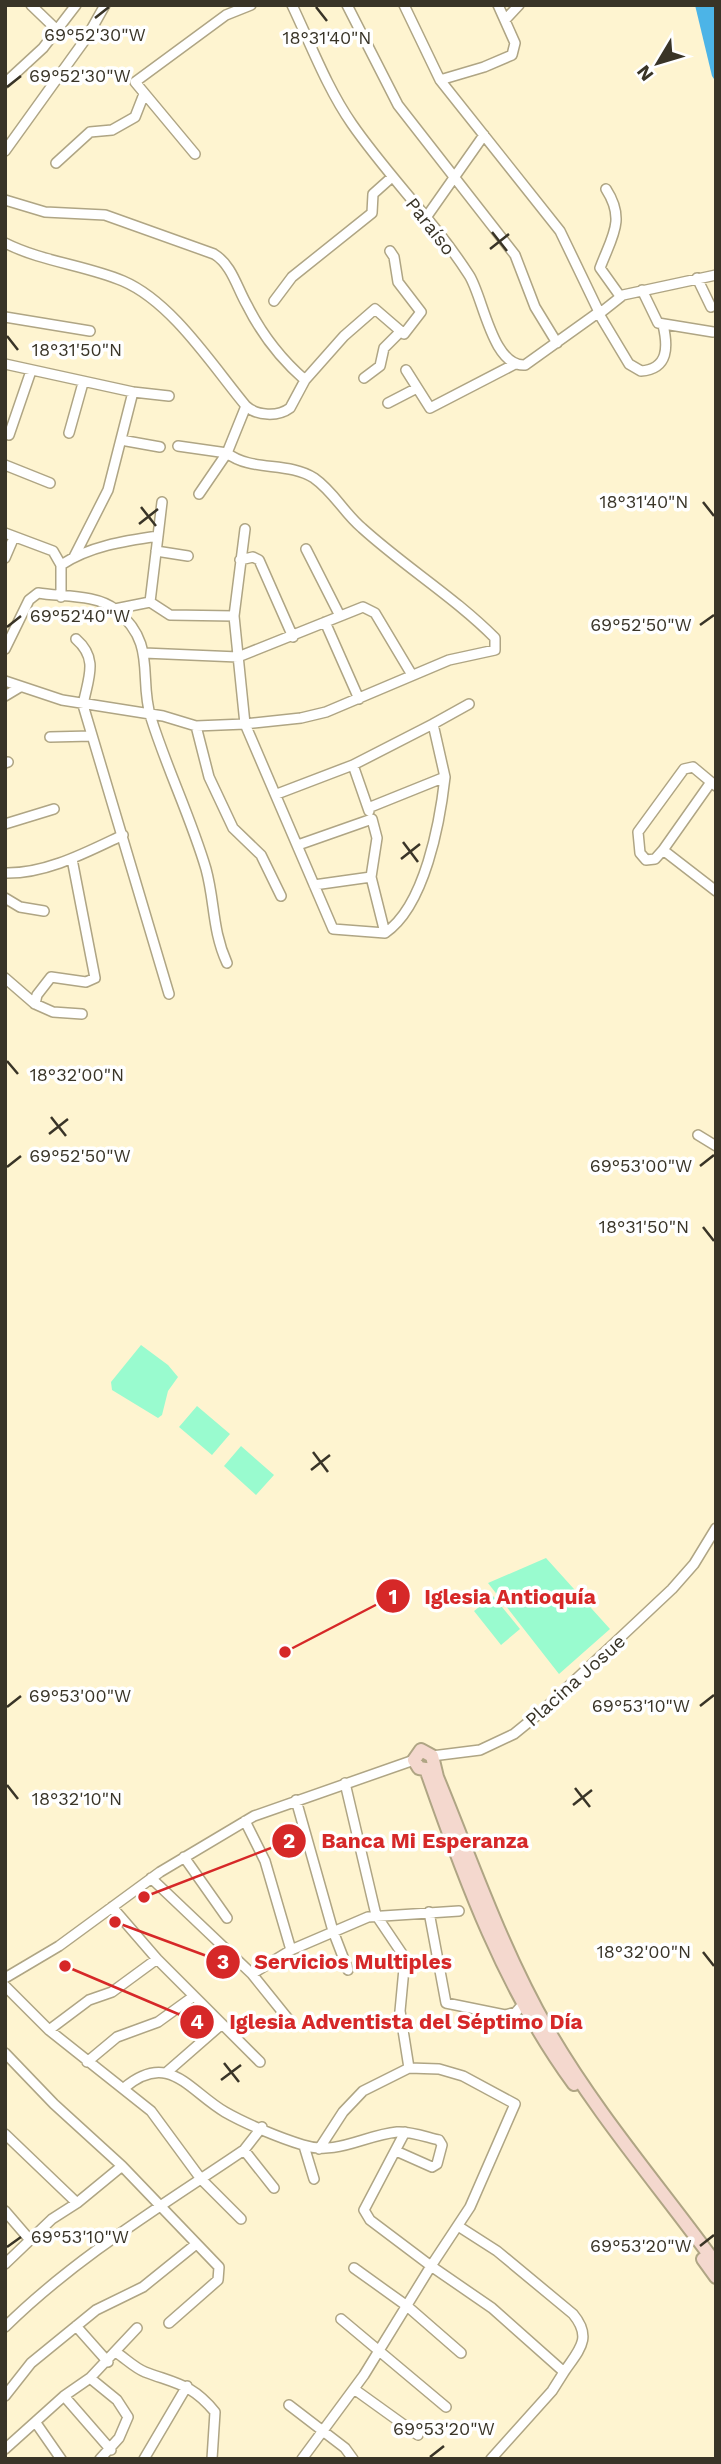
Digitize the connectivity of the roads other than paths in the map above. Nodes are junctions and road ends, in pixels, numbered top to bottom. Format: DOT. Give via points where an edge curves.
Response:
graph roads {
  1 [pos="32,5"];
  2 [pos="76,5"];
  3 [pos="104,5"];
  4 [pos="251,5"];
  5 [pos="292,5"];
  6 [pos="347,5"];
  7 [pos="404,5"];
  8 [pos="498,5"];
  9 [pos="519,5"];
  10 [pos="505,20"];
  11 [pos="57,30"];
  12 [pos="440,80"];
  13 [pos="5,83"];
  14 [pos="144,94"];
  15 [pos="484,135"];
  16 [pos="5,151"];
  17 [pos="195,154"];
  18 [pos="56,163"];
  19 [pos="392,177"];
  20 [pos="453,177"];
  21 [pos="606,189"];
  22 [pos="5,200"];
  23 [pos="425,219"];
  24 [pos="5,243"];
  25 [pos="390,250"];
  26 [pos="716,275"];
  27 [pos="697,278"];
  28 [pos="642,290"];
  29 [pos="620,296"];
  30 [pos="274,301"];
  31 [pos="711,307"];
  32 [pos="598,314"];
  33 [pos="5,317"];
  34 [pos="663,325"];
  35 [pos="90,331"];
  36 [pos="401,331"];
  37 [pos="713,331"];
  38 [pos="557,343"];
  39 [pos="5,364"];
  40 [pos="515,364"];
  41 [pos="406,370"];
  42 [pos="31,371"];
  43 [pos="364,378"];
  44 [pos="305,380"];
  45 [pos="83,383"];
  46 [pos="417,388"];
  47 [pos="133,392"];
  48 [pos="169,396"];
  49 [pos="388,403"];
  50 [pos="246,406"];
  51 [pos="69,433"];
  52 [pos="9,435"];
  53 [pos="121,440"];
  54 [pos="178,446"];
  55 [pos="160,447"];
  56 [pos="227,453"];
  57 [pos="5,465"];
  58 [pos="50,483"];
  59 [pos="199,494"];
  60 [pos="162,502"];
  61 [pos="244,528"];
  62 [pos="9,535"];
  63 [pos="158,536"];
  64 [pos="306,549"];
  65 [pos="156,551"];
  66 [pos="188,556"];
  67 [pos="74,557"];
  68 [pos="5,558"];
  69 [pos="240,560"];
  70 [pos="61,565"];
  71 [pos="61,597"];
  72 [pos="150,602"];
  73 [pos="115,609"];
  74 [pos="234,616"];
  75 [pos="340,616"];
  76 [pos="325,622"];
  77 [pos="293,637"];
  78 [pos="76,639"];
  79 [pos="5,649"];
  80 [pos="145,653"];
  81 [pos="238,657"];
  82 [pos="412,675"];
  83 [pos="5,681"];
  84 [pos="20,687"];
  85 [pos="5,696"];
  86 [pos="359,699"];
  87 [pos="469,704"];
  88 [pos="82,705"];
  89 [pos="149,715"];
  90 [pos="245,724"];
  91 [pos="433,724"];
  92 [pos="196,726"];
  93 [pos="92,736"];
  94 [pos="50,737"];
  95 [pos="353,765"];
  96 [pos="445,777"];
  97 [pos="713,784"];
  98 [pos="278,794"];
  99 [pos="368,808"];
  100 [pos="54,809"];
  101 [pos="372,819"];
  102 [pos="5,824"];
  103 [pos="123,835"];
  104 [pos="298,845"];
  105 [pos="663,850"];
  106 [pos="72,859"];
  107 [pos="5,873"];
  108 [pos="371,877"];
  109 [pos="313,885"];
  110 [pos="716,891"];
  111 [pos="281,896"];
  112 [pos="5,898"];
  113 [pos="44,911"];
  114 [pos="385,933"];
  115 [pos="227,963"];
  116 [pos="5,978"];
  117 [pos="169,994"];
  118 [pos="35,1004"];
  119 [pos="82,1014"];
  120 [pos="698,1135"];
  121 [pos="716,1146"];
  122 [pos="716,1528"];
  123 [pos="414,1760"];
  124 [pos="430,1762"];
  125 [pos="345,1783"];
  126 [pos="296,1800"];
  127 [pos="246,1821"];
  128 [pos="184,1857"];
  129 [pos="151,1878"];
  130 [pos="112,1907"];
  131 [pos="458,1911"];
  132 [pos="429,1912"];
  133 [pos="376,1915"];
  134 [pos="227,1918"];
  135 [pos="333,1931"];
  136 [pos="292,1950"];
  137 [pos="157,1959"];
  138 [pos="348,1970"];
  139 [pos="253,1974"];
  140 [pos="5,1978"];
  141 [pos="5,1986"];
  142 [pos="194,1996"];
  143 [pos="524,2003"];
  144 [pos="289,2020"];
  145 [pos="222,2024"];
  146 [pos="49,2030"];
  147 [pos="544,2032"];
  148 [pos="5,2053"];
  149 [pos="87,2062"];
  150 [pos="260,2062"];
  151 [pos="409,2068"];
  152 [pos="167,2073"];
  153 [pos="124,2088"];
  154 [pos="591,2101"];
  155 [pos="262,2127"];
  156 [pos="405,2132"];
  157 [pos="5,2134"];
  158 [pos="304,2146"];
  159 [pos="319,2149"];
  160 [pos="244,2150"];
  161 [pos="396,2151"];
  162 [pos="122,2166"];
  163 [pos="201,2179"];
  164 [pos="314,2179"];
  165 [pos="274,2188"];
  166 [pos="77,2203"];
  167 [pos="160,2206"];
  168 [pos="5,2211"];
  169 [pos="241,2219"];
  170 [pos="458,2226"];
  171 [pos="30,2239"];
  172 [pos="195,2245"];
  173 [pos="7,2260"];
  174 [pos="716,2264"];
  175 [pos="431,2266"];
  176 [pos="354,2268"];
  177 [pos="716,2277"];
  178 [pos="407,2306"];
  179 [pos="341,2319"];
  180 [pos="169,2323"];
  181 [pos="76,2326"];
  182 [pos="5,2327"];
  183 [pos="137,2328"];
  184 [pos="379,2352"];
  185 [pos="117,2353"];
  186 [pos="461,2353"];
  187 [pos="108,2361"];
  188 [pos="564,2372"];
  189 [pos="90,2378"];
  190 [pos="187,2386"];
  191 [pos="354,2389"];
  192 [pos="5,2396"];
  193 [pos="64,2396"];
  194 [pos="289,2405"];
  195 [pos="446,2407"];
  196 [pos="36,2423"];
  197 [pos="325,2431"];
  198 [pos="418,2435"];
  199 [pos="5,2449"];
  200 [pos="110,2450"];
  201 [pos="355,2458"];
  202 [pos="61,2459"];
  203 [pos="100,2459"];
  204 [pos="144,2459"];
  205 [pos="212,2459"];
  206 [pos="302,2459"];
  207 [pos="491,2459"];
  1 -- 11 [label="street"];
  2 -- 11 [label="street"];
  3 -- 16 [label="street" via="87,37"];
  4 -- 14 [label="street" via="222,17 135,81"];
  5 -- 19 [label="street, Paraíso" via="337,101"];
  6 -- 20 [label="street" via="398,105"];
  7 -- 12 [label="street"];
  8 -- 10 [label="street"];
  9 -- 10 [label="street"];
  10 -- 12 [label="street" via="514,52"];
  11 -- 13 [label="street"];
  12 -- 15 [label="street"];
  14 -- 17 [label="street"];
  14 -- 18 [label="street" via="135,117 112,130 90,132"];
  15 -- 20 [label="street"];
  15 -- 32 [label="street" via="558,228"];
  19 -- 23 [label="street, Paraíso"];
  19 -- 30 [label="street" via="373,194 372,213 292,277"];
  20 -- 23 [label="street"];
  20 -- 38 [label="street" via="515,255 535,307"];
  21 -- 29 [label="street" via="618,223 600,268"];
  22 -- 44 [label="street" via="45,212 105,215 214,254 225,263 261,328"];
  23 -- 40 [label="street, Paraíso" via="469,275 494,337"];
  24 -- 50 [label="street" via="35,257 120,280 149,295"];
  25 -- 36 [label="street" via="398,282 421,312 405,333"];
  26 -- 27 [label="street"];
  27 -- 28 [label="street"];
  27 -- 31 [label="street"];
  28 -- 29 [label="street"];
  28 -- 34 [label="street" via="655,320"];
  29 -- 32 [label="street"];
  32 -- 34 [label="street" via="629,364 642,372 662,362 667,349"];
  32 -- 38 [label="street"];
  33 -- 35 [label="street"];
  34 -- 37 [label="street"];
  36 -- 43 [label="street" via="384,348 380,367"];
  36 -- 44 [label="street" via="374,309"];
  38 -- 40 [label="street" via="529,364"];
  39 -- 42 [label="street"];
  40 -- 46 [label="street" via="430,408"];
  41 -- 46 [label="street"];
  42 -- 45 [label="street"];
  42 -- 52 [label="street"];
  44 -- 50 [label="street" via="295,402 283,413 252,412"];
  45 -- 47 [label="street"];
  45 -- 51 [label="street"];
  46 -- 49 [label="street"];
  47 -- 48 [label="street"];
  47 -- 53 [label="street"];
  50 -- 56 [label="street"];
  53 -- 55 [label="street"];
  53 -- 67 [label="street" via="108,490"];
  54 -- 56 [label="street"];
  56 -- 59 [label="street"];
  56 -- 82 [label="street" via="312,477 364,530 453,598 495,638 496,645 489,653 449,660"];
  57 -- 58 [label="street"];
  60 -- 63 [label="street"];
  61 -- 69 [label="street"];
  62 -- 68 [label="street"];
  62 -- 70 [label="street" via="53,551"];
  63 -- 65 [label="street"];
  63 -- 67 [label="street" via="119,542"];
  64 -- 75 [label="street"];
  65 -- 66 [label="street"];
  65 -- 72 [label="street"];
  67 -- 70 [label="street"];
  69 -- 74 [label="street"];
  69 -- 77 [label="street" via="259,560"];
  70 -- 71 [label="street"];
  71 -- 73 [label="street" via="101,602"];
  71 -- 79 [label="street" via="33,596"];
  72 -- 73 [label="street"];
  72 -- 74 [label="street" via="170,615"];
  73 -- 80 [label="street"];
  74 -- 81 [label="street"];
  75 -- 76 [label="street"];
  75 -- 82 [label="street" via="363,607 370,609"];
  76 -- 77 [label="street"];
  76 -- 86 [label="street"];
  77 -- 81 [label="street"];
  78 -- 88 [label="street" via="88,650 90,662"];
  80 -- 81 [label="street"];
  80 -- 89 [label="street"];
  81 -- 90 [label="street"];
  82 -- 86 [label="street"];
  83 -- 84 [label="street"];
  84 -- 85 [label="street"];
  84 -- 88 [label="street"];
  86 -- 90 [label="street" via="301,718"];
  87 -- 91 [label="street"];
  88 -- 89 [label="street"];
  88 -- 93 [label="street"];
  89 -- 92 [label="street"];
  89 -- 115 [label="street" via="201,854 215,930"];
  90 -- 92 [label="street"];
  90 -- 98 [label="street"];
  91 -- 95 [label="street"];
  91 -- 96 [label="street"];
  92 -- 111 [label="street" via="209,777 233,828 261,855"];
  93 -- 94 [label="street"];
  93 -- 103 [label="street"];
  95 -- 98 [label="street"];
  95 -- 99 [label="street"];
  96 -- 99 [label="street"];
  96 -- 114 [label="street" via="441,813 424,870 406,913"];
  97 -- 105 [label="street"];
  97 -- 105 [label="street" via="693,767 684,769 638,832 640,853 646,860 655,859"];
  98 -- 104 [label="street"];
  99 -- 101 [label="street"];
  100 -- 102 [label="street"];
  101 -- 104 [label="street"];
  101 -- 108 [label="street" via="377,838"];
  103 -- 106 [label="street"];
  103 -- 117 [label="street"];
  104 -- 109 [label="street"];
  105 -- 110 [label="street"];
  106 -- 107 [label="street"];
  106 -- 118 [label="street" via="95,978 86,982 51,977"];
  108 -- 109 [label="street"];
  108 -- 114 [label="street"];
  109 -- 114 [label="street" via="333,929"];
  112 -- 113 [label="street" via="20,907"];
  116 -- 118 [label="street"];
  118 -- 119 [label="street" via="53,1012"];
  120 -- 121 [label="street"];
  122 -- 124 [label="street, Placina Josue" via="672,1589 541,1713 514,1734 480,1750"];
  123 -- 124 [label="street" via="419,1768"];
  123 -- 125 [label="street"];
  124 -- 143 [label="street" via="479,1909"];
  124 -- 147 [label="street"];
  125 -- 126 [label="street"];
  125 -- 133 [label="street"];
  126 -- 127 [label="street"];
  126 -- 135 [label="street"];
  127 -- 128 [label="street"];
  127 -- 136 [label="street" via="265,1861"];
  128 -- 129 [label="street"];
  128 -- 134 [label="street"];
  129 -- 130 [label="street"];
  129 -- 139 [label="street"];
  130 -- 137 [label="street"];
  130 -- 140 [label="street"];
  131 -- 132 [label="street"];
  132 -- 133 [label="street"];
  132 -- 143 [label="street" via="446,2003 505,2015"];
  133 -- 135 [label="street"];
  133 -- 151 [label="street" via="405,1958 400,2011"];
  135 -- 136 [label="street"];
  135 -- 138 [label="street"];
  136 -- 139 [label="street"];
  137 -- 142 [label="street"];
  137 -- 146 [label="street"];
  139 -- 144 [label="street"];
  141 -- 146 [label="street"];
  142 -- 145 [label="street"];
  142 -- 149 [label="street" via="158,2022 117,2037"];
  143 -- 147 [label="street"];
  145 -- 150 [label="street"];
  145 -- 152 [label="street"];
  146 -- 149 [label="street"];
  147 -- 154 [label="street"];
  148 -- 162 [label="street"];
  149 -- 153 [label="street"];
  151 -- 159 [label="street" via="363,2091"];
  151 -- 170 [label="street" via="463,2076 516,2106"];
  152 -- 153 [label="street" via="135,2079"];
  152 -- 155 [label="street" via="188,2082 224,2112"];
  153 -- 163 [label="street" via="151,2112"];
  154 -- 174 [label="street"];
  154 -- 177 [label="street"];
  155 -- 158 [label="street"];
  155 -- 160 [label="street"];
  156 -- 159 [label="street"];
  156 -- 161 [label="street"];
  156 -- 161 [label="street" via="441,2142 437,2164 432,2167"];
  157 -- 166 [label="street"];
  158 -- 159 [label="street"];
  158 -- 164 [label="street"];
  160 -- 163 [label="street"];
  160 -- 165 [label="street"];
  161 -- 175 [label="street" via="365,2213"];
  162 -- 166 [label="street"];
  162 -- 167 [label="street"];
  163 -- 167 [label="street"];
  163 -- 169 [label="street"];
  166 -- 171 [label="street"];
  167 -- 172 [label="street"];
  167 -- 182 [label="street" via="33,2299"];
  168 -- 171 [label="street"];
  170 -- 175 [label="street"];
  170 -- 188 [label="street" via="497,2251 583,2326 583,2341"];
  171 -- 173 [label="street"];
  172 -- 180 [label="street" via="219,2267 218,2280"];
  172 -- 181 [label="street" via="143,2287 96,2310"];
  175 -- 178 [label="street"];
  175 -- 188 [label="street" via="492,2308"];
  176 -- 178 [label="street"];
  178 -- 184 [label="street"];
  178 -- 186 [label="street"];
  179 -- 184 [label="street"];
  181 -- 187 [label="street"];
  181 -- 192 [label="street" via="31,2363"];
  183 -- 185 [label="street"];
  184 -- 191 [label="street"];
  184 -- 195 [label="street"];
  185 -- 187 [label="street"];
  185 -- 190 [label="street" via="142,2371"];
  187 -- 189 [label="street"];
  188 -- 207 [label="street"];
  189 -- 193 [label="street"];
  189 -- 200 [label="street" via="117,2400 128,2417"];
  190 -- 204 [label="street"];
  190 -- 205 [label="street" via="215,2412"];
  191 -- 197 [label="street"];
  191 -- 198 [label="street"];
  193 -- 196 [label="street"];
  193 -- 200 [label="street"];
  194 -- 197 [label="street"];
  196 -- 199 [label="street"];
  196 -- 202 [label="street"];
  197 -- 201 [label="street"];
  197 -- 206 [label="street"];
  200 -- 203 [label="street"];
}
